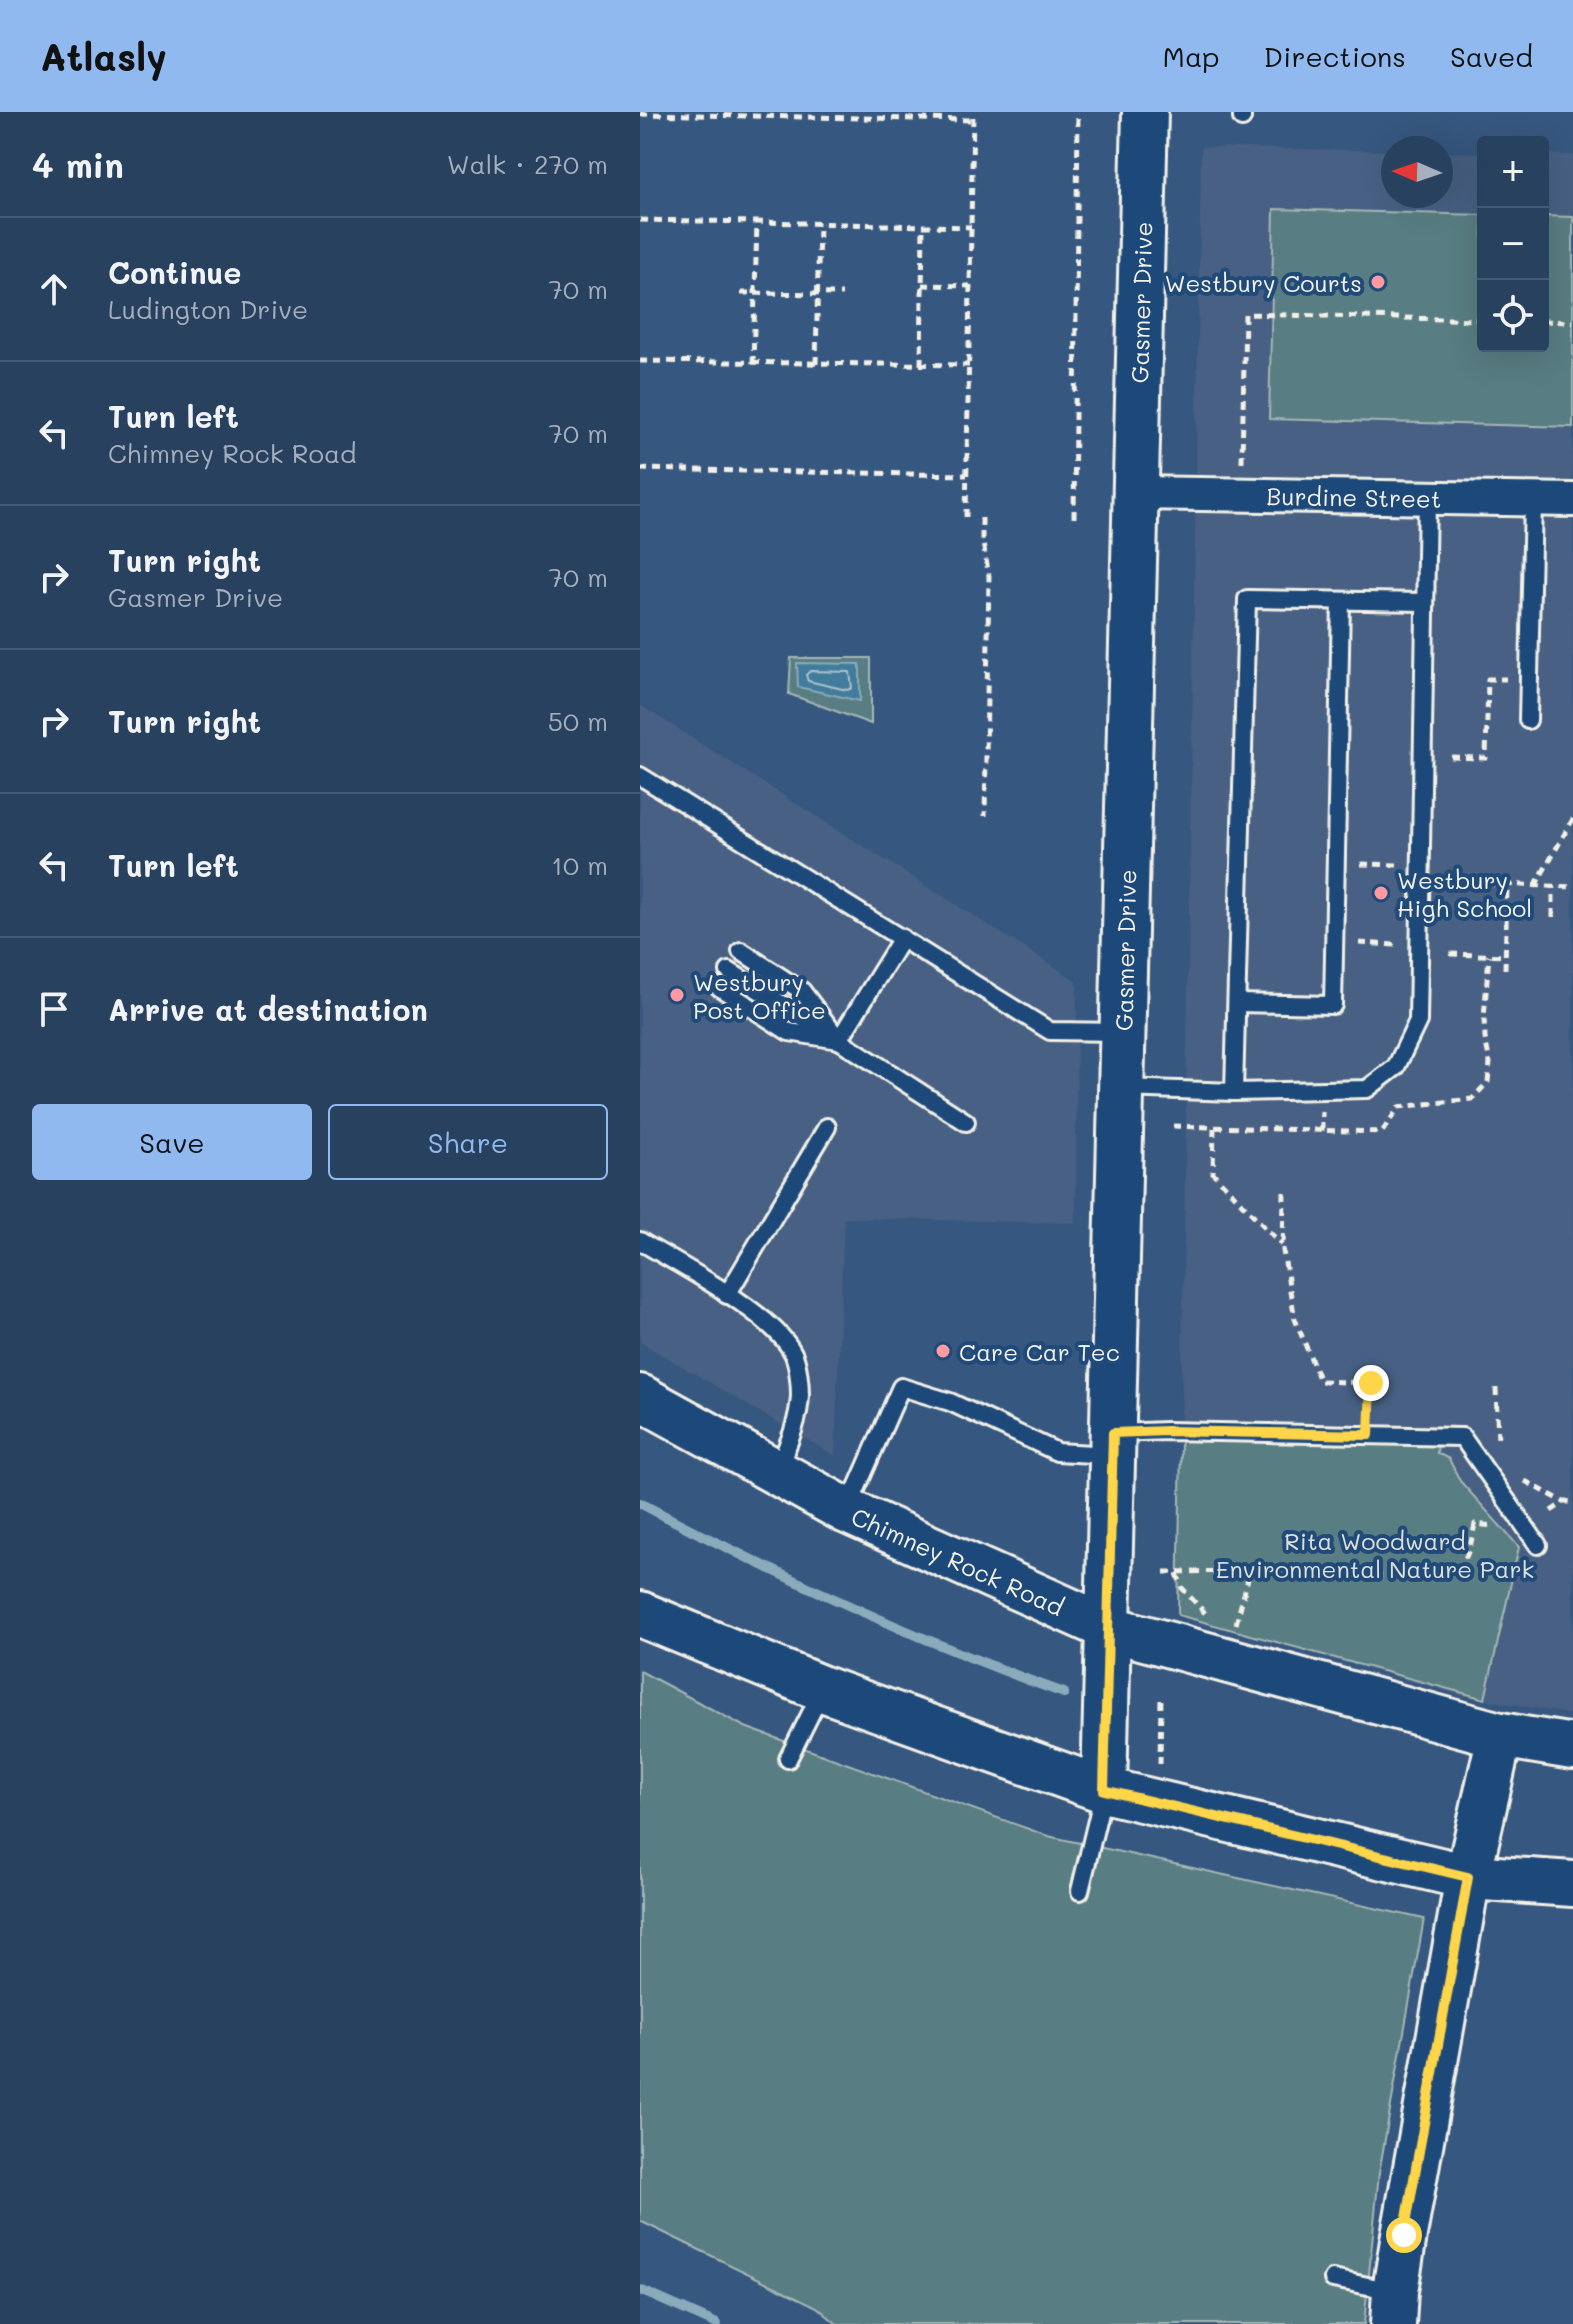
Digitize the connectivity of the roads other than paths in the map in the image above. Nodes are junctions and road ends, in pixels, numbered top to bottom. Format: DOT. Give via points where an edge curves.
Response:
graph roads {
  1 [pos="1145,112"];
  2 [pos="1136,493"];
  3 [pos="1427,498"];
  4 [pos="1533,500"];
  5 [pos="1573,500"];
  6 [pos="1341,601"];
  7 [pos="1424,602"];
  8 [pos="1528,720"];
  9 [pos="640,776"];
  10 [pos="902,938"];
  11 [pos="741,951"];
  12 [pos="729,971"];
  13 [pos="719,987"];
  14 [pos="1237,1003"];
  15 [pos="1123,1032"];
  16 [pos="839,1040"];
  17 [pos="1121,1088"];
  18 [pos="1234,1092"];
  19 [pos="966,1122"];
  20 [pos="827,1127"];
  21 [pos="640,1241"];
  22 [pos="727,1295"];
  23 [pos="640,1397"];
  24 [pos="1112,1444"];
  25 [pos="776,1472"];
  26 [pos="847,1511"];
  27 [pos="1538,1545"];
  28 [pos="640,1614"];
  29 [pos="1108,1628"];
  30 [pos="823,1689"];
  31 [pos="1500,1735"];
  32 [pos="1573,1747"];
  33 [pos="788,1759"];
  34 [pos="1104,1790"];
  35 [pos="1468,1877"];
  36 [pos="1573,1884"];
  37 [pos="1080,1891"];
  38 [pos="1333,2279"];
  39 [pos="1394,2308"];
  1 -- 2 [label="street, Gasmer Drive"];
  2 -- 3 [label="street, Burdine Street"];
  2 -- 15 [label="street, Gasmer Drive"];
  3 -- 4 [label="street, Burdine Street"];
  3 -- 7 [label="lane"];
  4 -- 5 [label="street, Burdine Street"];
  4 -- 8 [label="lane"];
  6 -- 7 [label="lane"];
  6 -- 14 [label="lane" via="1247,599"];
  6 -- 14 [label="lane" via="1333,1005"];
  7 -- 18 [label="lane" via="1418,1021 1396,1067 1367,1089"];
  9 -- 10 [label="lane"];
  10 -- 15 [label="lane" via="1050,1031"];
  10 -- 16 [label="lane"];
  11 -- 16 [label="lane" via="802,991"];
  12 -- 16 [label="lane"];
  13 -- 16 [label="lane" via="789,1032"];
  14 -- 18 [label="lane"];
  15 -- 17 [label="street, Gasmer Drive"];
  16 -- 19 [label="lane"];
  17 -- 18 [label="lane"];
  17 -- 24 [label="street, Gasmer Drive"];
  20 -- 22 [label="lane"];
  21 -- 22 [label="lane"];
  22 -- 25 [label="lane" via="774,1328 793,1354 800,1394 796,1424"];
  23 -- 25 [label="street, Chimney Rock Road"];
  24 -- 26 [label="lane" via="1057,1452 950,1402 901,1387"];
  24 -- 27 [label="lane" via="1167,1431 1462,1437"];
  24 -- 29 [label="street, Gasmer Drive"];
  25 -- 26 [label="street, Chimney Rock Road"];
  26 -- 29 [label="street, Chimney Rock Road"];
  28 -- 30 [label="street"];
  29 -- 31 [label="street, Chimney Rock Road"];
  29 -- 34 [label="street, Gasmer Drive"];
  30 -- 33 [label="lane"];
  30 -- 34 [label="street"];
  31 -- 32 [label="street, Chimney Rock Road"];
  31 -- 35 [label="street"];
  34 -- 35 [label="street"];
  34 -- 37 [label="lane"];
  35 -- 36 [label="street"];
  35 -- 39 [label="street"];
  38 -- 39 [label="lane"];
}
